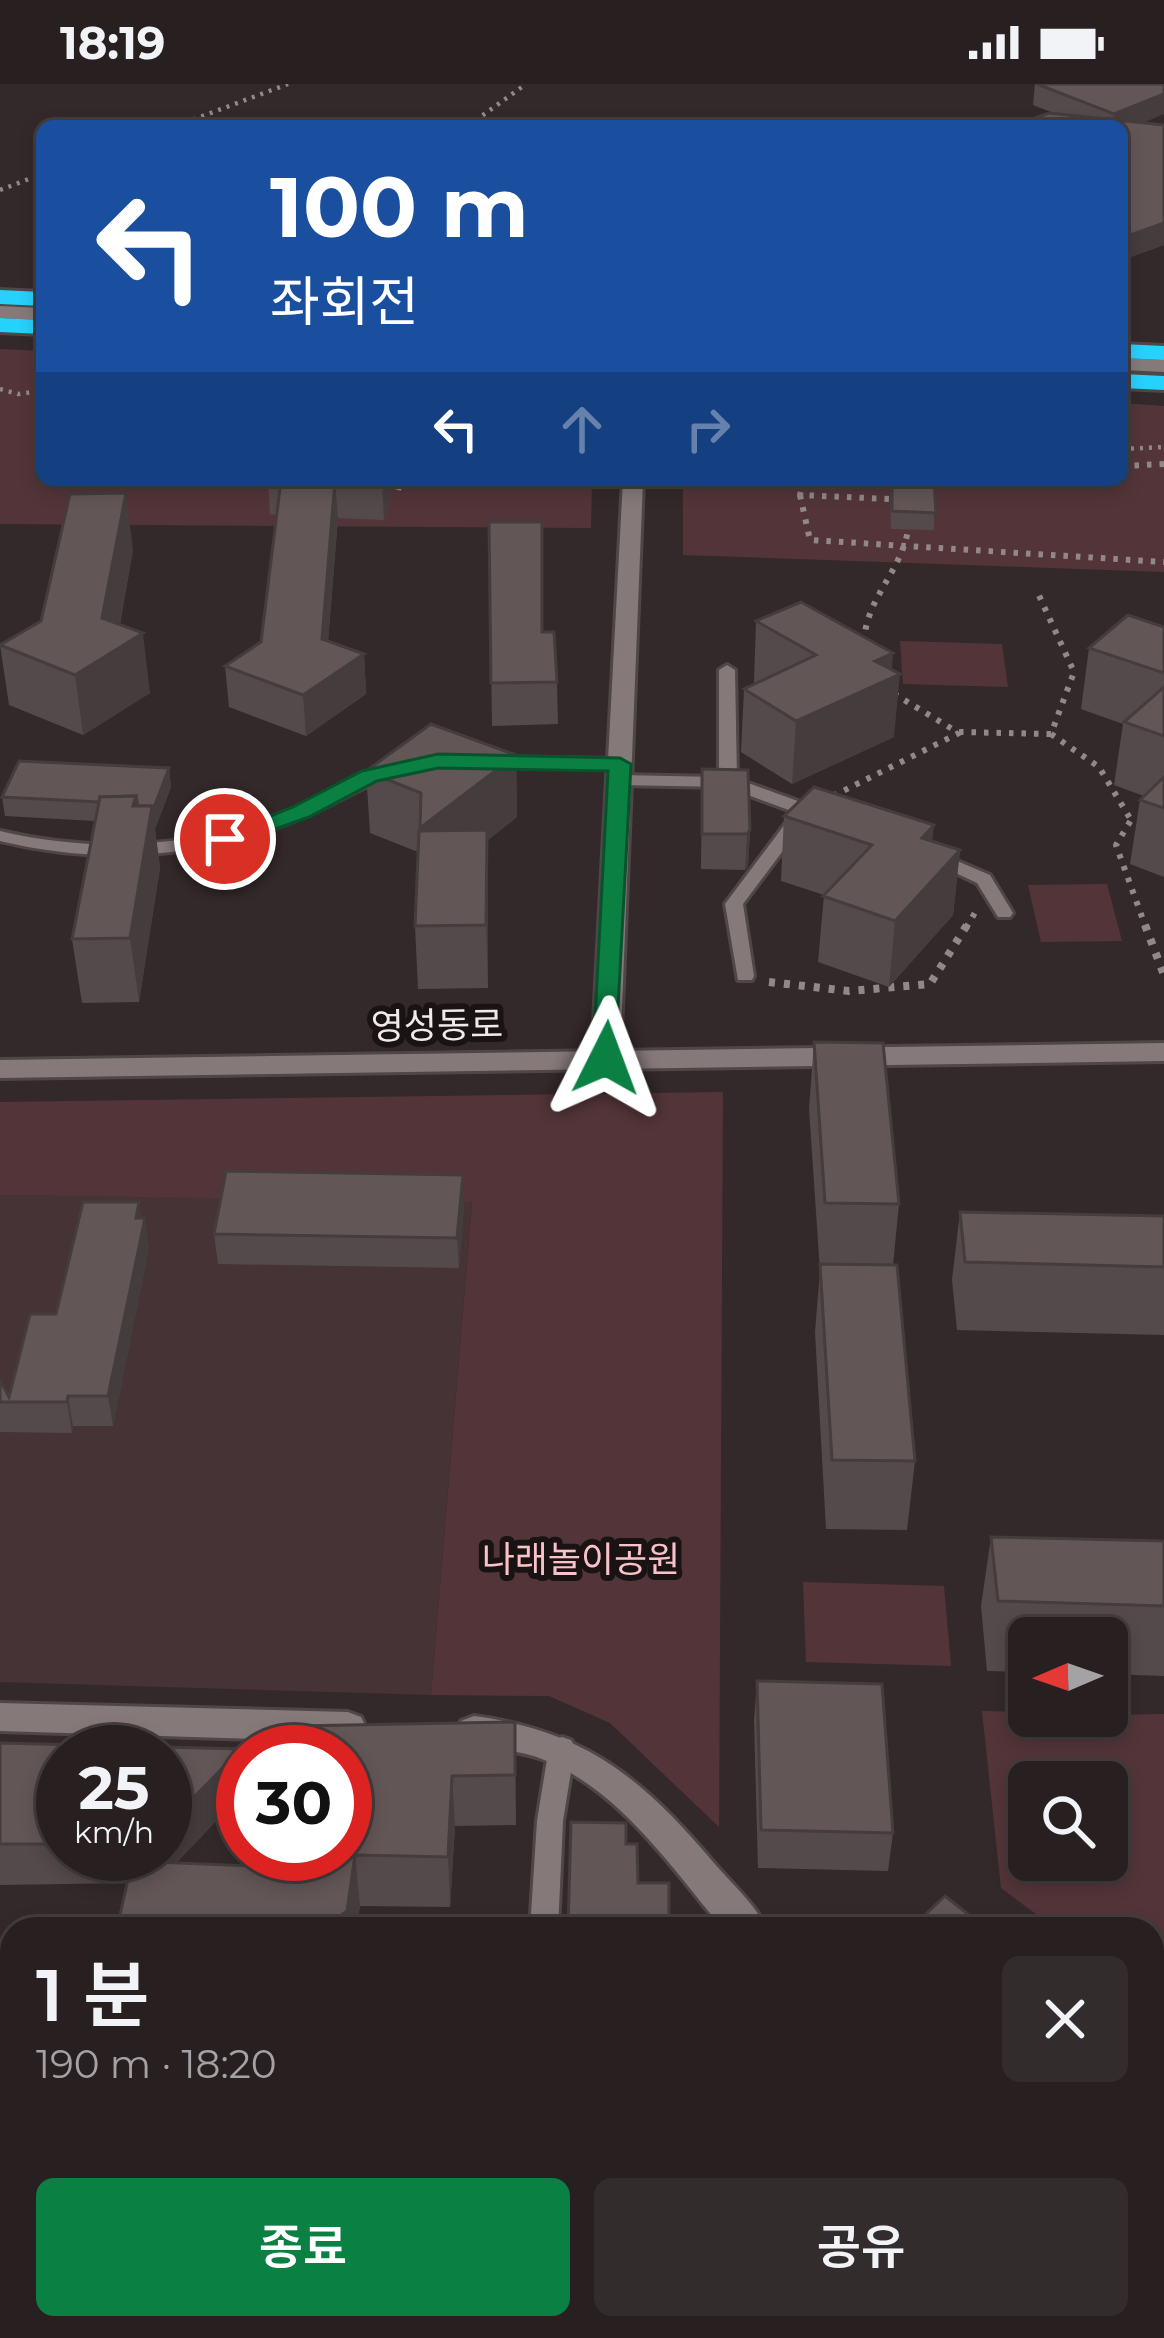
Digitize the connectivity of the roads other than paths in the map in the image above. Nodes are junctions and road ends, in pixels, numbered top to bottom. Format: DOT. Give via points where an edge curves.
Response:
graph roads {
  1 [pos="0,297"];
  2 [pos="36,299"];
  3 [pos="0,312"];
  4 [pos="36,314"];
  5 [pos="0,325"];
  6 [pos="36,327"];
  7 [pos="1128,350"];
  8 [pos="1164,352"];
  9 [pos="1128,364"];
  10 [pos="1164,366"];
  11 [pos="1128,381"];
  12 [pos="1164,383"];
  13 [pos="633,486"];
  14 [pos="728,670"];
  15 [pos="461,761"];
  16 [pos="416,766"];
  17 [pos="619,772"];
  18 [pos="728,782"];
  19 [pos="805,810"];
  20 [pos="844,824"];
  21 [pos="0,836"];
  22 [pos="924,852"];
  23 [pos="1004,913"];
  24 [pos="745,976"];
  25 [pos="1164,1052"];
  26 [pos="606,1058"];
  27 [pos="0,1069"];
  28 [pos="0,1717"];
  29 [pos="392,1729"];
  30 [pos="438,1730"];
  31 [pos="562,1748"];
  32 [pos="545,1917"];
  33 [pos="736,1917"];
  1 -- 2 [label="highway"];
  3 -- 4 [label="street"];
  5 -- 6 [label="highway"];
  7 -- 8 [label="highway"];
  9 -- 10 [label="street"];
  11 -- 12 [label="highway"];
  13 -- 17 [label="street"];
  14 -- 18 [label="lane"];
  15 -- 17 [label="lane"];
  16 -- 21 [label="lane" via="370,776 225,839 78,850"];
  17 -- 18 [label="lane"];
  17 -- 26 [label="street"];
  18 -- 19 [label="lane"];
  19 -- 20 [label="lane"];
  19 -- 24 [label="lane" via="734,904"];
  22 -- 23 [label="lane" via="984,879"];
  25 -- 26 [label="street, 영성동로"];
  26 -- 27 [label="street, 영성동로"];
  28 -- 29 [label="street"];
  30 -- 31 [label="street" via="507,1732"];
  31 -- 32 [label="lane"];
  31 -- 33 [label="street" via="629,1797"];
}
